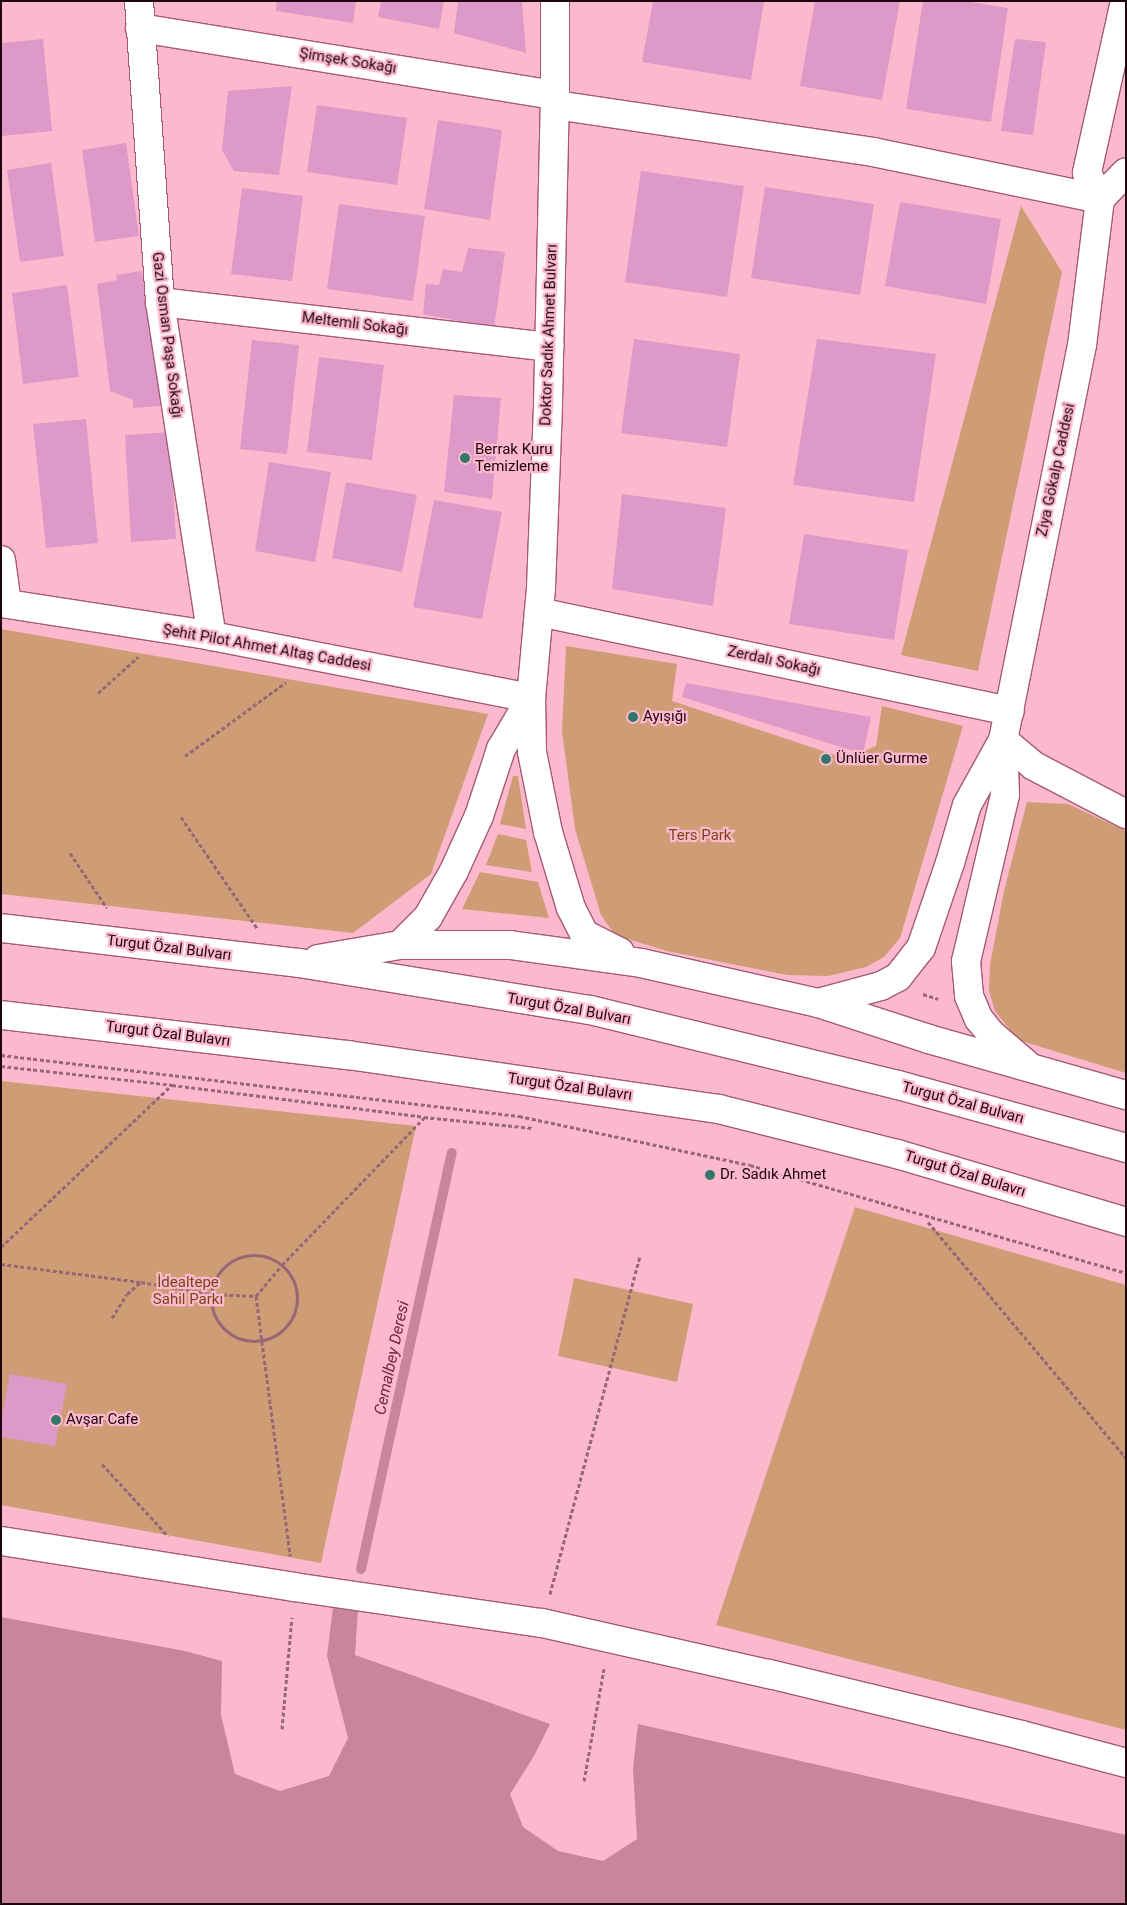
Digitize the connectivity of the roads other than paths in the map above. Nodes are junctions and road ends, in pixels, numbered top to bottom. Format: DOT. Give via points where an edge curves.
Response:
graph roads {
  1 [pos="555,1"];
  2 [pos="1125,1"];
  3 [pos="139,14"];
  4 [pos="555,100"];
  5 [pos="1126,172"];
  6 [pos="1100,199"];
  7 [pos="160,302"];
  8 [pos="549,347"];
  9 [pos="1,560"];
  10 [pos="4,603"];
  11 [pos="539,612"];
  12 [pos="212,636"];
  13 [pos="531,698"];
  14 [pos="1010,711"];
  15 [pos="1003,740"];
  16 [pos="1126,814"];
  17 [pos="1,928"];
  18 [pos="400,945"];
  19 [pos="290,962"];
  20 [pos="641,963"];
  21 [pos="818,1003"];
  22 [pos="1,1015"];
  23 [pos="1031,1069"];
  24 [pos="1126,1095"];
  25 [pos="1126,1148"];
  26 [pos="1126,1222"];
  27 [pos="1,1540"];
  28 [pos="1126,1763"];
  1 -- 4 [label="main road, Doktor Sadık Ahmet Bulvarı"];
  2 -- 6 [label="main road" via="1087,173"];
  3 -- 4 [label="main road, Şimşek Sokağı"];
  3 -- 7 [label="main road, Gazi Osman Paşa Sokağı"];
  4 -- 6 [label="main road, Şimşek Sokağı" via="873,152"];
  4 -- 8 [label="main road, Doktor Sadık Ahmet Bulvarı"];
  5 -- 6 [label="main road"];
  6 -- 14 [label="main road, Ziya Gökalp Caddesi" via="1082,345"];
  7 -- 8 [label="main road, Meltemli Sokağı"];
  7 -- 12 [label="main road, Gazi Osman Paşa Sokağı"];
  8 -- 11 [label="main road, Doktor Sadık Ahmet Bulvarı"];
  9 -- 10 [label="main road"];
  10 -- 12 [label="main road, Şehit Pilot Ahmet Altaş Caddesi"];
  11 -- 13 [label="main road, Doktor Sadık Ahmet Bulvarı"];
  11 -- 14 [label="main road, Zerdalı Sokağı"];
  12 -- 13 [label="main road, Şehit Pilot Ahmet Altaş Caddesi"];
  13 -- 18 [label="main road" via="501,748 479,816 454,872 428,917"];
  13 -- 20 [label="main road, Doktor Sadık Ahmet Bulvarı" via="532,752 539,788 548,832 572,908 584,934"];
  14 -- 15 [label="main road, Ziya Gökalp Caddesi"];
  15 -- 16 [label="main road" via="1034,766"];
  15 -- 21 [label="main road" via="967,805 921,948 898,977 881,986"];
  15 -- 23 [label="main road" via="1005,796 966,961 969,996 979,1019"];
  17 -- 19 [label="main road, Turgut Özal Bulvarı"];
  18 -- 19 [label="main road"];
  18 -- 20 [label="main road" via="510,945"];
  19 -- 25 [label="main road, Turgut Özal Bulvarı" via="590,1010 898,1085"];
  20 -- 21 [label="main road"];
  21 -- 23 [label="main road"];
  22 -- 26 [label="main road, Turgut Özal Bulavrı" via="348,1055 719,1109 897,1154"];
  23 -- 24 [label="main road"];
  27 -- 28 [label="main road" via="542,1623 1002,1730"];
}
